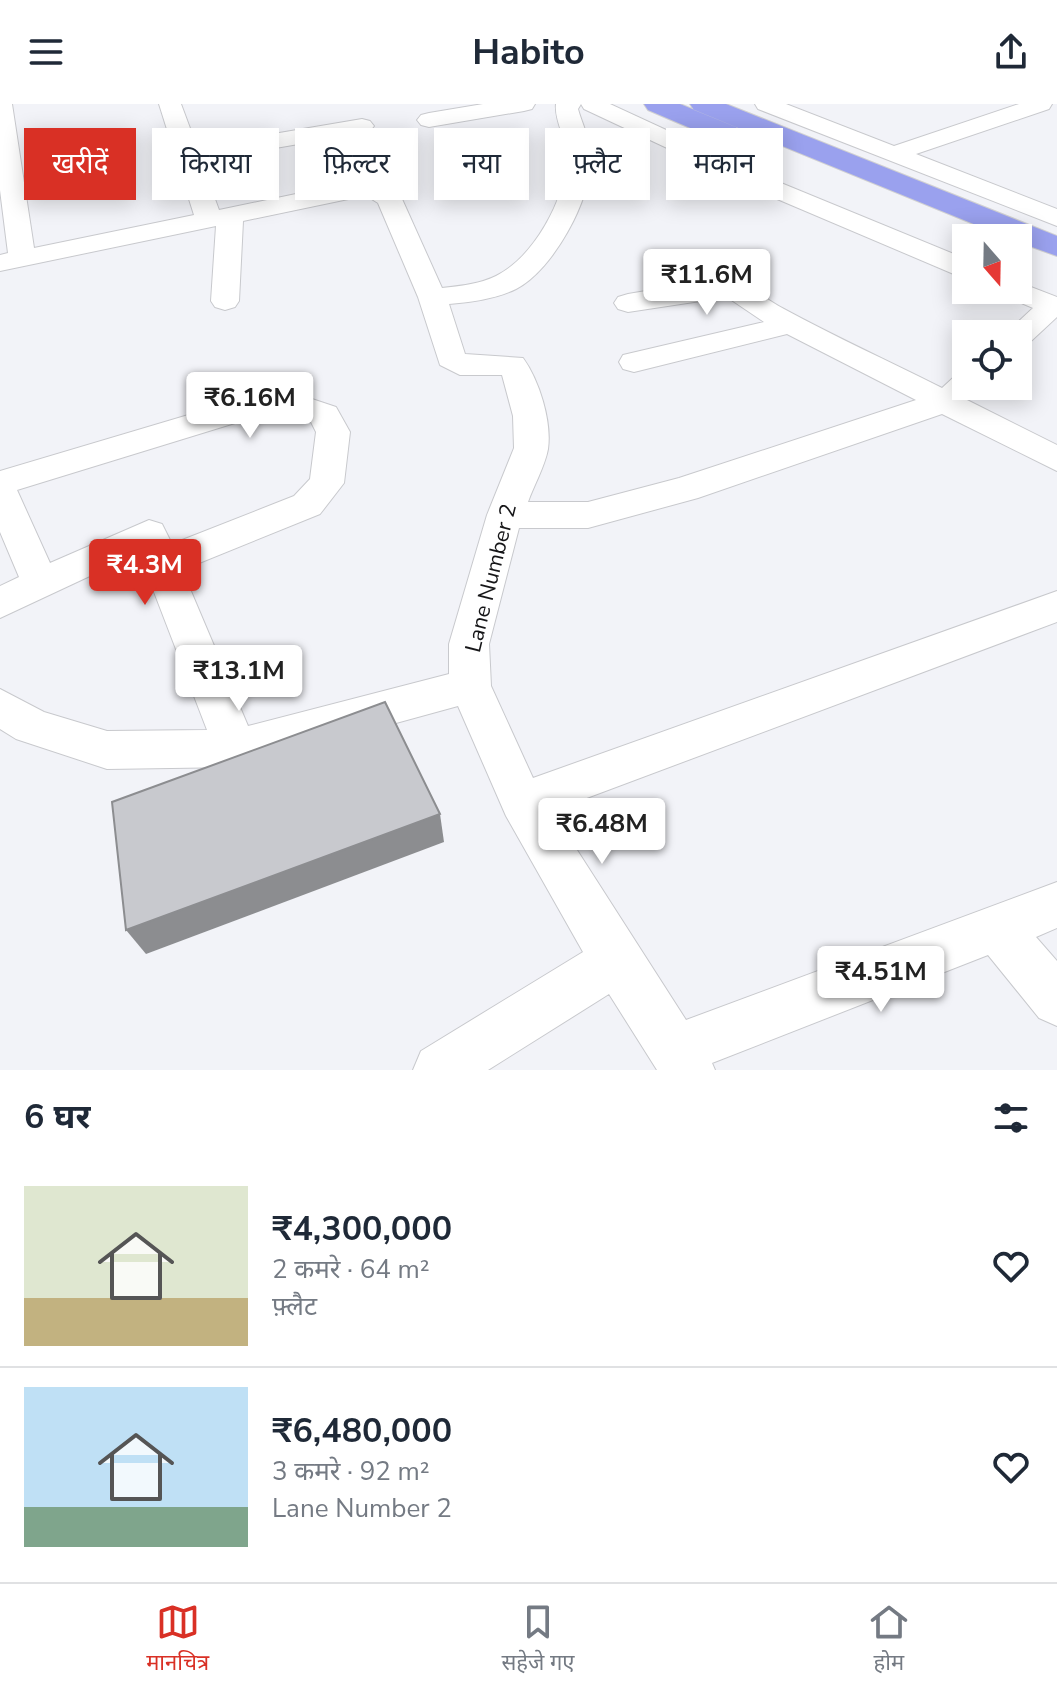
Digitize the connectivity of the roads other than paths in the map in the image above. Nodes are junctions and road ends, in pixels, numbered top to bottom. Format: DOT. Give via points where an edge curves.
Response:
graph roads {
  1 [pos="1,104"];
  2 [pos="170,104"];
  3 [pos="524,104"];
  4 [pos="572,104"];
  5 [pos="657,104"];
  6 [pos="703,104"];
  7 [pos="766,104"];
  8 [pos="1041,104"];
  9 [pos="429,120"];
  10 [pos="362,126"];
  11 [pos="178,128"];
  12 [pos="279,140"];
  13 [pos="895,153"];
  14 [pos="210,200"];
  15 [pos="219,217"];
  16 [pos="1057,218"];
  17 [pos="952,228"];
  18 [pos="1057,247"];
  19 [pos="11,261"];
  20 [pos="1032,262"];
  21 [pos="952,263"];
  22 [pos="1057,272"];
  23 [pos="432,297"];
  24 [pos="1032,297"];
  25 [pos="225,301"];
  26 [pos="628,303"];
  27 [pos="1055,307"];
  28 [pos="792,324"];
  29 [pos="1032,326"];
  30 [pos="634,362"];
  31 [pos="952,391"];
  32 [pos="952,394"];
  33 [pos="967,400"];
  34 [pos="1057,459"];
  35 [pos="0,483"];
  36 [pos="0,490"];
  37 [pos="505,515"];
  38 [pos="161,563"];
  39 [pos="41,584"];
  40 [pos="0,603"];
  41 [pos="1057,606"];
  42 [pos="470,686"];
  43 [pos="0,707"];
  44 [pos="236,748"];
  45 [pos="522,802"];
  46 [pos="1057,905"];
  47 [pos="998,930"];
  48 [pos="616,960"];
  49 [pos="1057,1000"];
  50 [pos="682,1060"];
  51 [pos="440,1070"];
  1 -- 19 [label="street"];
  2 -- 11 [label="street"];
  3 -- 9 [label="street"];
  4 -- 21 [label="street"];
  4 -- 23 [label="street" via="580,156 570,203 533,261 508,283"];
  5 -- 17 [label="highway"];
  6 -- 18 [label="highway"];
  7 -- 13 [label="street"];
  8 -- 13 [label="street"];
  10 -- 12 [label="street"];
  13 -- 16 [label="street"];
  14 -- 15 [label="street"];
  15 -- 19 [label="street"];
  15 -- 23 [label="street, Lane Number 2" via="358,189 377,191 389,199"];
  15 -- 25 [label="street"];
  20 -- 22 [label="highway"];
  23 -- 37 [label="street, Lane Number 2" via="451,358 460,365 512,365 517,372 531,448"];
  24 -- 27 [label="street"];
  26 -- 28 [label="street" via="732,289"];
  27 -- 29 [label="street"];
  28 -- 30 [label="street"];
  28 -- 31 [label="street"];
  32 -- 37 [label="street" via="686,489 588,515"];
  33 -- 34 [label="street"];
  35 -- 38 [label="street" via="232,413 297,404 324,415 333,432 327,483 307,505"];
  36 -- 39 [label="street"];
  37 -- 42 [label="street, Lane Number 2" via="469,644"];
  38 -- 39 [label="street" via="149,533"];
  38 -- 44 [label="street"];
  39 -- 40 [label="street"];
  41 -- 45 [label="street"];
  42 -- 44 [label="street"];
  42 -- 45 [label="street, Lane Number 2"];
  43 -- 44 [label="street" via="31,726 107,750"];
  45 -- 48 [label="street, Lane Number 2"];
  46 -- 47 [label="street"];
  47 -- 49 [label="street"];
  47 -- 50 [label="street"];
  48 -- 50 [label="street, Lane Number 2"];
  48 -- 51 [label="street"];
}
